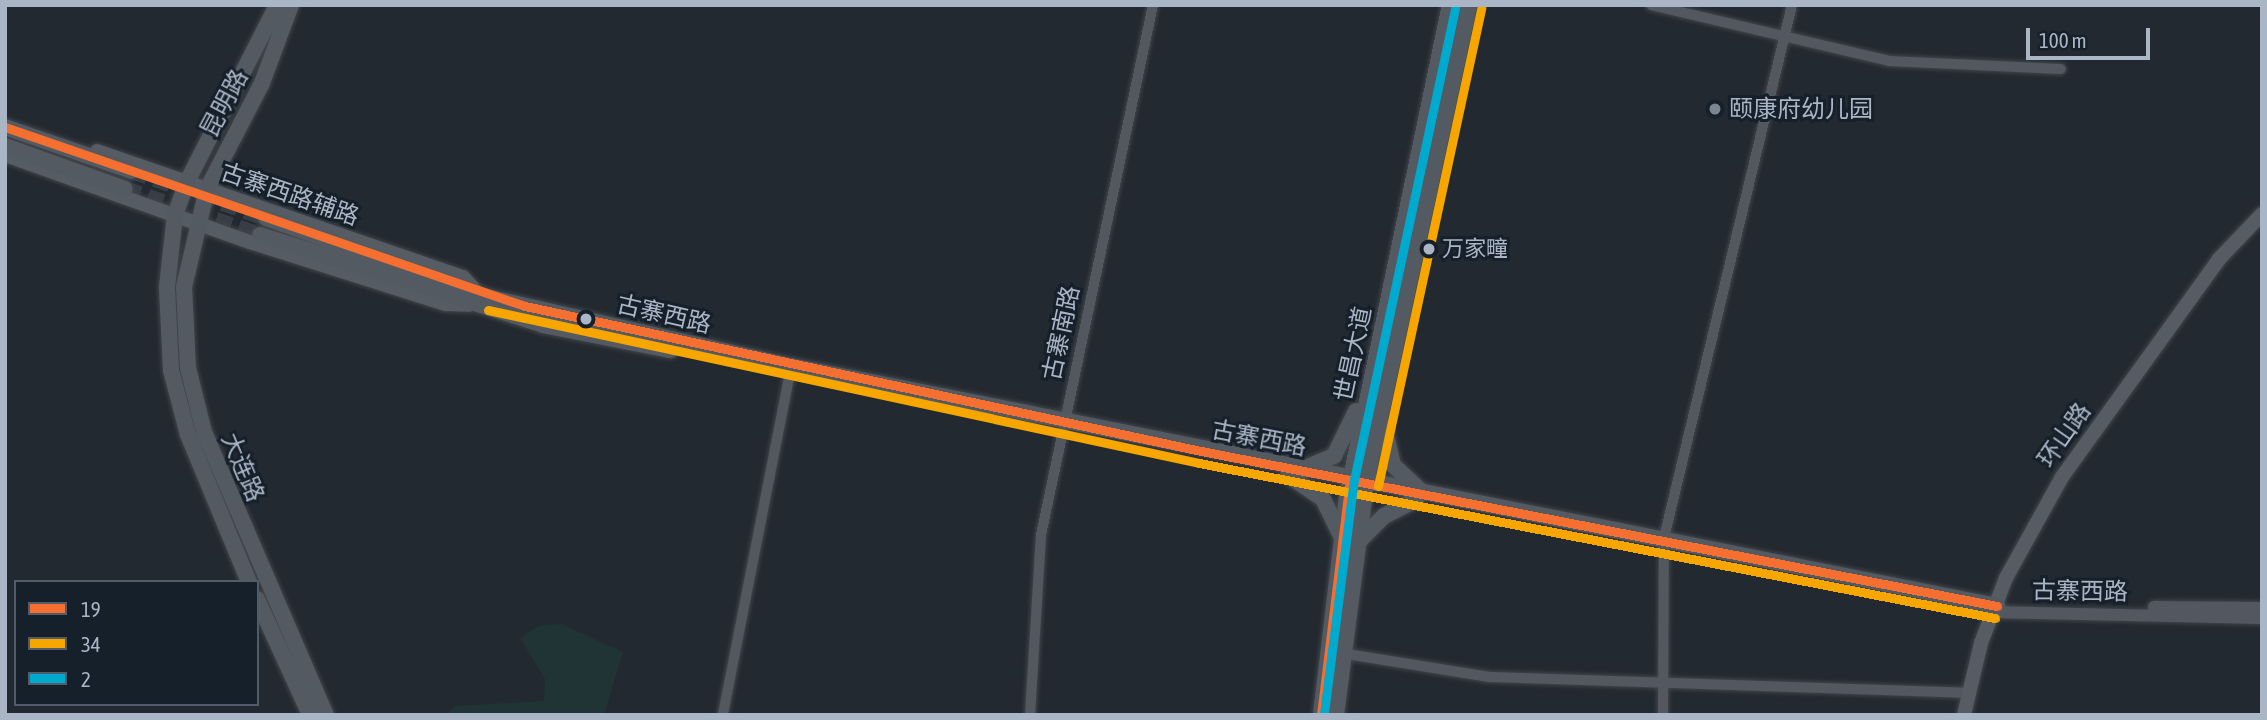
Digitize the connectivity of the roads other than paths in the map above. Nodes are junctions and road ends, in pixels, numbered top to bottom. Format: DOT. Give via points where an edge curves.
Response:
graph roads {
  1 [pos="277,5"];
  2 [pos="291,5"];
  3 [pos="1153,5"];
  4 [pos="1450,5"];
  5 [pos="1469,5"];
  6 [pos="1651,5"];
  7 [pos="1792,5"];
  8 [pos="1786,36"];
  9 [pos="2061,69"];
  10 [pos="5,119"];
  11 [pos="5,127"];
  12 [pos="5,146"];
  13 [pos="5,155"];
  14 [pos="132,171"];
  15 [pos="187,182"];
  16 [pos="125,189"];
  17 [pos="207,189"];
  18 [pos="2262,214"];
  19 [pos="175,215"];
  20 [pos="266,218"];
  21 [pos="197,223"];
  22 [pos="260,235"];
  23 [pos="473,298"];
  24 [pos="791,370"];
  25 [pos="1370,384"];
  26 [pos="1382,408"];
  27 [pos="1063,425"];
  28 [pos="1295,472"];
  29 [pos="1358,485"];
  30 [pos="1420,496"];
  31 [pos="1340,535"];
  32 [pos="1664,543"];
  33 [pos="1356,545"];
  34 [pos="249,580"];
  35 [pos="259,602"];
  36 [pos="2262,607"];
  37 [pos="1995,609"];
  38 [pos="2262,618"];
  39 [pos="289,650"];
  40 [pos="1341,653"];
  41 [pos="1663,683"];
  42 [pos="1968,693"];
  43 [pos="723,713"];
  44 [pos="310,715"];
  45 [pos="326,715"];
  46 [pos="1030,715"];
  47 [pos="1321,715"];
  48 [pos="1336,715"];
  49 [pos="1663,715"];
  50 [pos="1964,715"];
  1 -- 15 [label="main road, 昆明路"];
  2 -- 17 [label="main road, 昆明路" via="262,83"];
  3 -- 27 [label="street, 古寨南路"];
  4 -- 25 [label="main road, 世昌大道"];
  5 -- 26 [label="main road, 世昌大道"];
  6 -- 8 [label="street"];
  7 -- 8 [label="street"];
  8 -- 9 [label="street" via="1938,67"];
  8 -- 32 [label="street"];
  10 -- 15 [label="main road, 古寨西路辅路"];
  11 -- 14 [label="main road"];
  12 -- 16 [label="main road"];
  13 -- 19 [label="main road"];
  15 -- 17 [label="main road, 古寨西路辅路"];
  15 -- 19 [label="main road, 昆明路"];
  17 -- 21 [label="main road, 昆明路"];
  17 -- 23 [label="main road, 古寨西路辅路" via="463,277"];
  18 -- 37 [label="main road, 环山路" via="2219,259 2062,477"];
  19 -- 21 [label="main road"];
  19 -- 34 [label="main road, 大连路" via="167,287 172,370 188,435"];
  20 -- 23 [label="main road, 古寨西路"];
  21 -- 23 [label="main road" via="446,304"];
  21 -- 39 [label="main road, 大连路" via="184,287 188,368 214,457"];
  22 -- 23 [label="main road, 古寨西路"];
  23 -- 24 [label="main road, 古寨西路"];
  24 -- 27 [label="main road, 古寨西路"];
  24 -- 43 [label="street"];
  25 -- 28 [label="main road" via="1342,448"];
  25 -- 29 [label="main road, 世昌大道"];
  26 -- 29 [label="main road, 世昌大道"];
  26 -- 30 [label="main road" via="1393,465"];
  27 -- 28 [label="main road, 古寨西路"];
  27 -- 46 [label="street, 古寨南路" via="1034,589"];
  28 -- 29 [label="main road, 古寨西路"];
  28 -- 31 [label="main road" via="1323,499"];
  29 -- 30 [label="main road, 古寨西路"];
  29 -- 31 [label="main road, 世昌大道"];
  29 -- 33 [label="main road, 世昌大道"];
  30 -- 32 [label="main road, 古寨西路"];
  30 -- 33 [label="main road" via="1384,516"];
  31 -- 47 [label="main road, 世昌大道"];
  32 -- 37 [label="main road, 古寨西路"];
  32 -- 41 [label="street"];
  33 -- 40 [label="main road, 世昌大道"];
  35 -- 39 [label="main road, 大连路"];
  36 -- 37 [label="street, 古寨西路"];
  37 -- 38 [label="street, 古寨西路"];
  37 -- 42 [label="main road, 环山路"];
  39 -- 44 [label="main road, 大连路"];
  39 -- 45 [label="main road, 大连路"];
  40 -- 41 [label="street" via="1489,677"];
  40 -- 48 [label="main road, 世昌大道"];
  41 -- 42 [label="street"];
  41 -- 49 [label="street"];
  42 -- 50 [label="main road, 环山路"];
}
